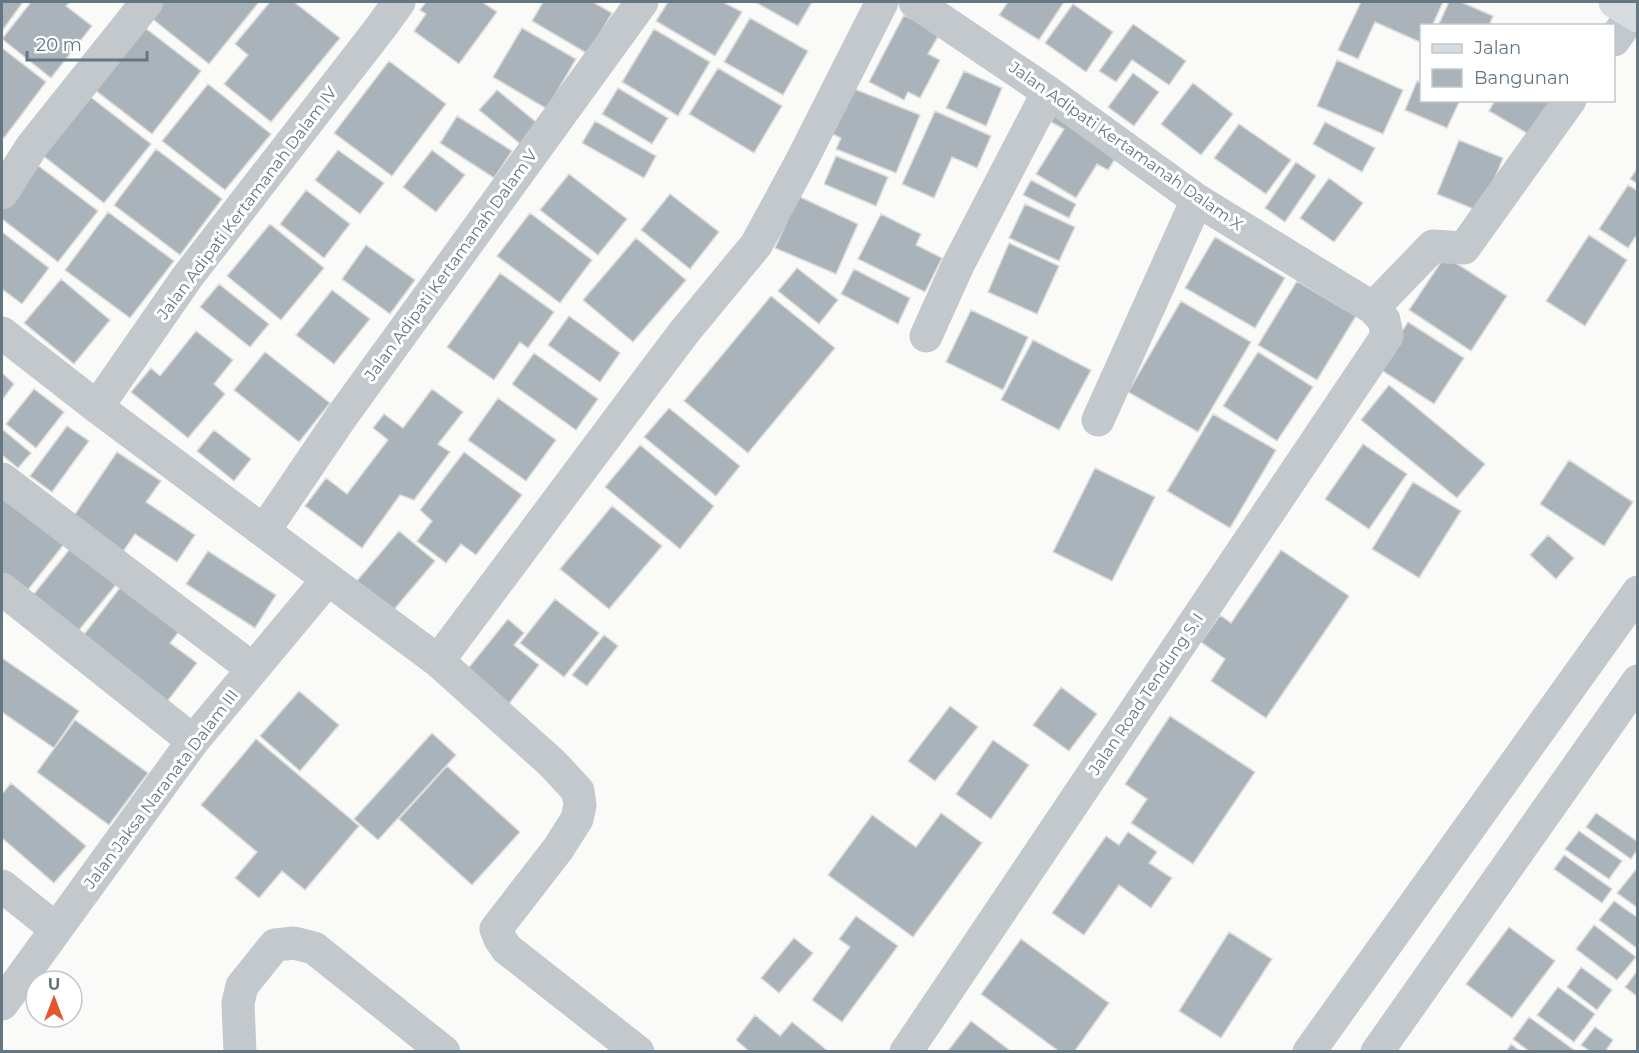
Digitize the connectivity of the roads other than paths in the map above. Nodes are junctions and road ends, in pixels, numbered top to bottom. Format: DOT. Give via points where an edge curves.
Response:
graph roads {
  1 [pos="147,2"];
  2 [pos="399,2"];
  3 [pos="642,2"];
  4 [pos="882,2"];
  5 [pos="915,2"];
  6 [pos="1628,10"];
  7 [pos="1615,37"];
  8 [pos="1048,92"];
  9 [pos="1569,102"];
  10 [pos="6,175"];
  11 [pos="1197,200"];
  12 [pos="1380,322"];
  13 [pos="2,333"];
  14 [pos="926,336"];
  15 [pos="97,407"];
  16 [pos="1098,420"];
  17 [pos="2,479"];
  18 [pos="264,531"];
  19 [pos="328,579"];
  20 [pos="2,589"];
  21 [pos="1638,592"];
  22 [pos="438,661"];
  23 [pos="253,669"];
  24 [pos="1638,681"];
  25 [pos="193,741"];
  26 [pos="2,886"];
  27 [pos="56,929"];
  28 [pos="2,1004"];
  29 [pos="240,1052"];
  30 [pos="444,1052"];
  31 [pos="638,1052"];
  32 [pos="906,1052"];
  33 [pos="1309,1052"];
  34 [pos="1377,1052"];
  1 -- 10 [label="street"];
  2 -- 15 [label="street, Jalan Adipati Kertamanah Dalam IV" via="188,276"];
  3 -- 18 [label="street, Jalan Adipati Kertamanah Dalam V" via="342,416"];
  4 -- 22 [label="street" via="756,245 685,331"];
  5 -- 8 [label="street, Jalan Adipati Kertamanah Dalam X"];
  6 -- 7 [label="street"];
  8 -- 11 [label="street, Jalan Adipati Kertamanah Dalam X"];
  8 -- 14 [label="street" via="957,265"];
  9 -- 12 [label="street, Jalan Road Tendung S. I" via="1464,248 1431,248"];
  11 -- 12 [label="street, Jalan Adipati Kertamanah Dalam X"];
  11 -- 16 [label="street"];
  12 -- 32 [label="street, Jalan Road Tendung S. I"];
  13 -- 15 [label="street"];
  15 -- 18 [label="street"];
  17 -- 23 [label="street"];
  18 -- 19 [label="street"];
  19 -- 22 [label="street"];
  19 -- 23 [label="street, Jalan Jaksa Naranata Dalam III"];
  20 -- 25 [label="street"];
  21 -- 33 [label="street"];
  22 -- 31 [label="street" via="578,791 577,819 496,929 500,939 507,949"];
  23 -- 25 [label="street, Jalan Jaksa Naranata Dalam III"];
  24 -- 34 [label="street"];
  25 -- 27 [label="street, Jalan Jaksa Naranata Dalam III"];
  26 -- 27 [label="street"];
  27 -- 28 [label="street, Jalan Jaksa Naranata Dalam III"];
  29 -- 30 [label="street" via="238,1004 242,986 275,945 294,943 314,948"];
}
